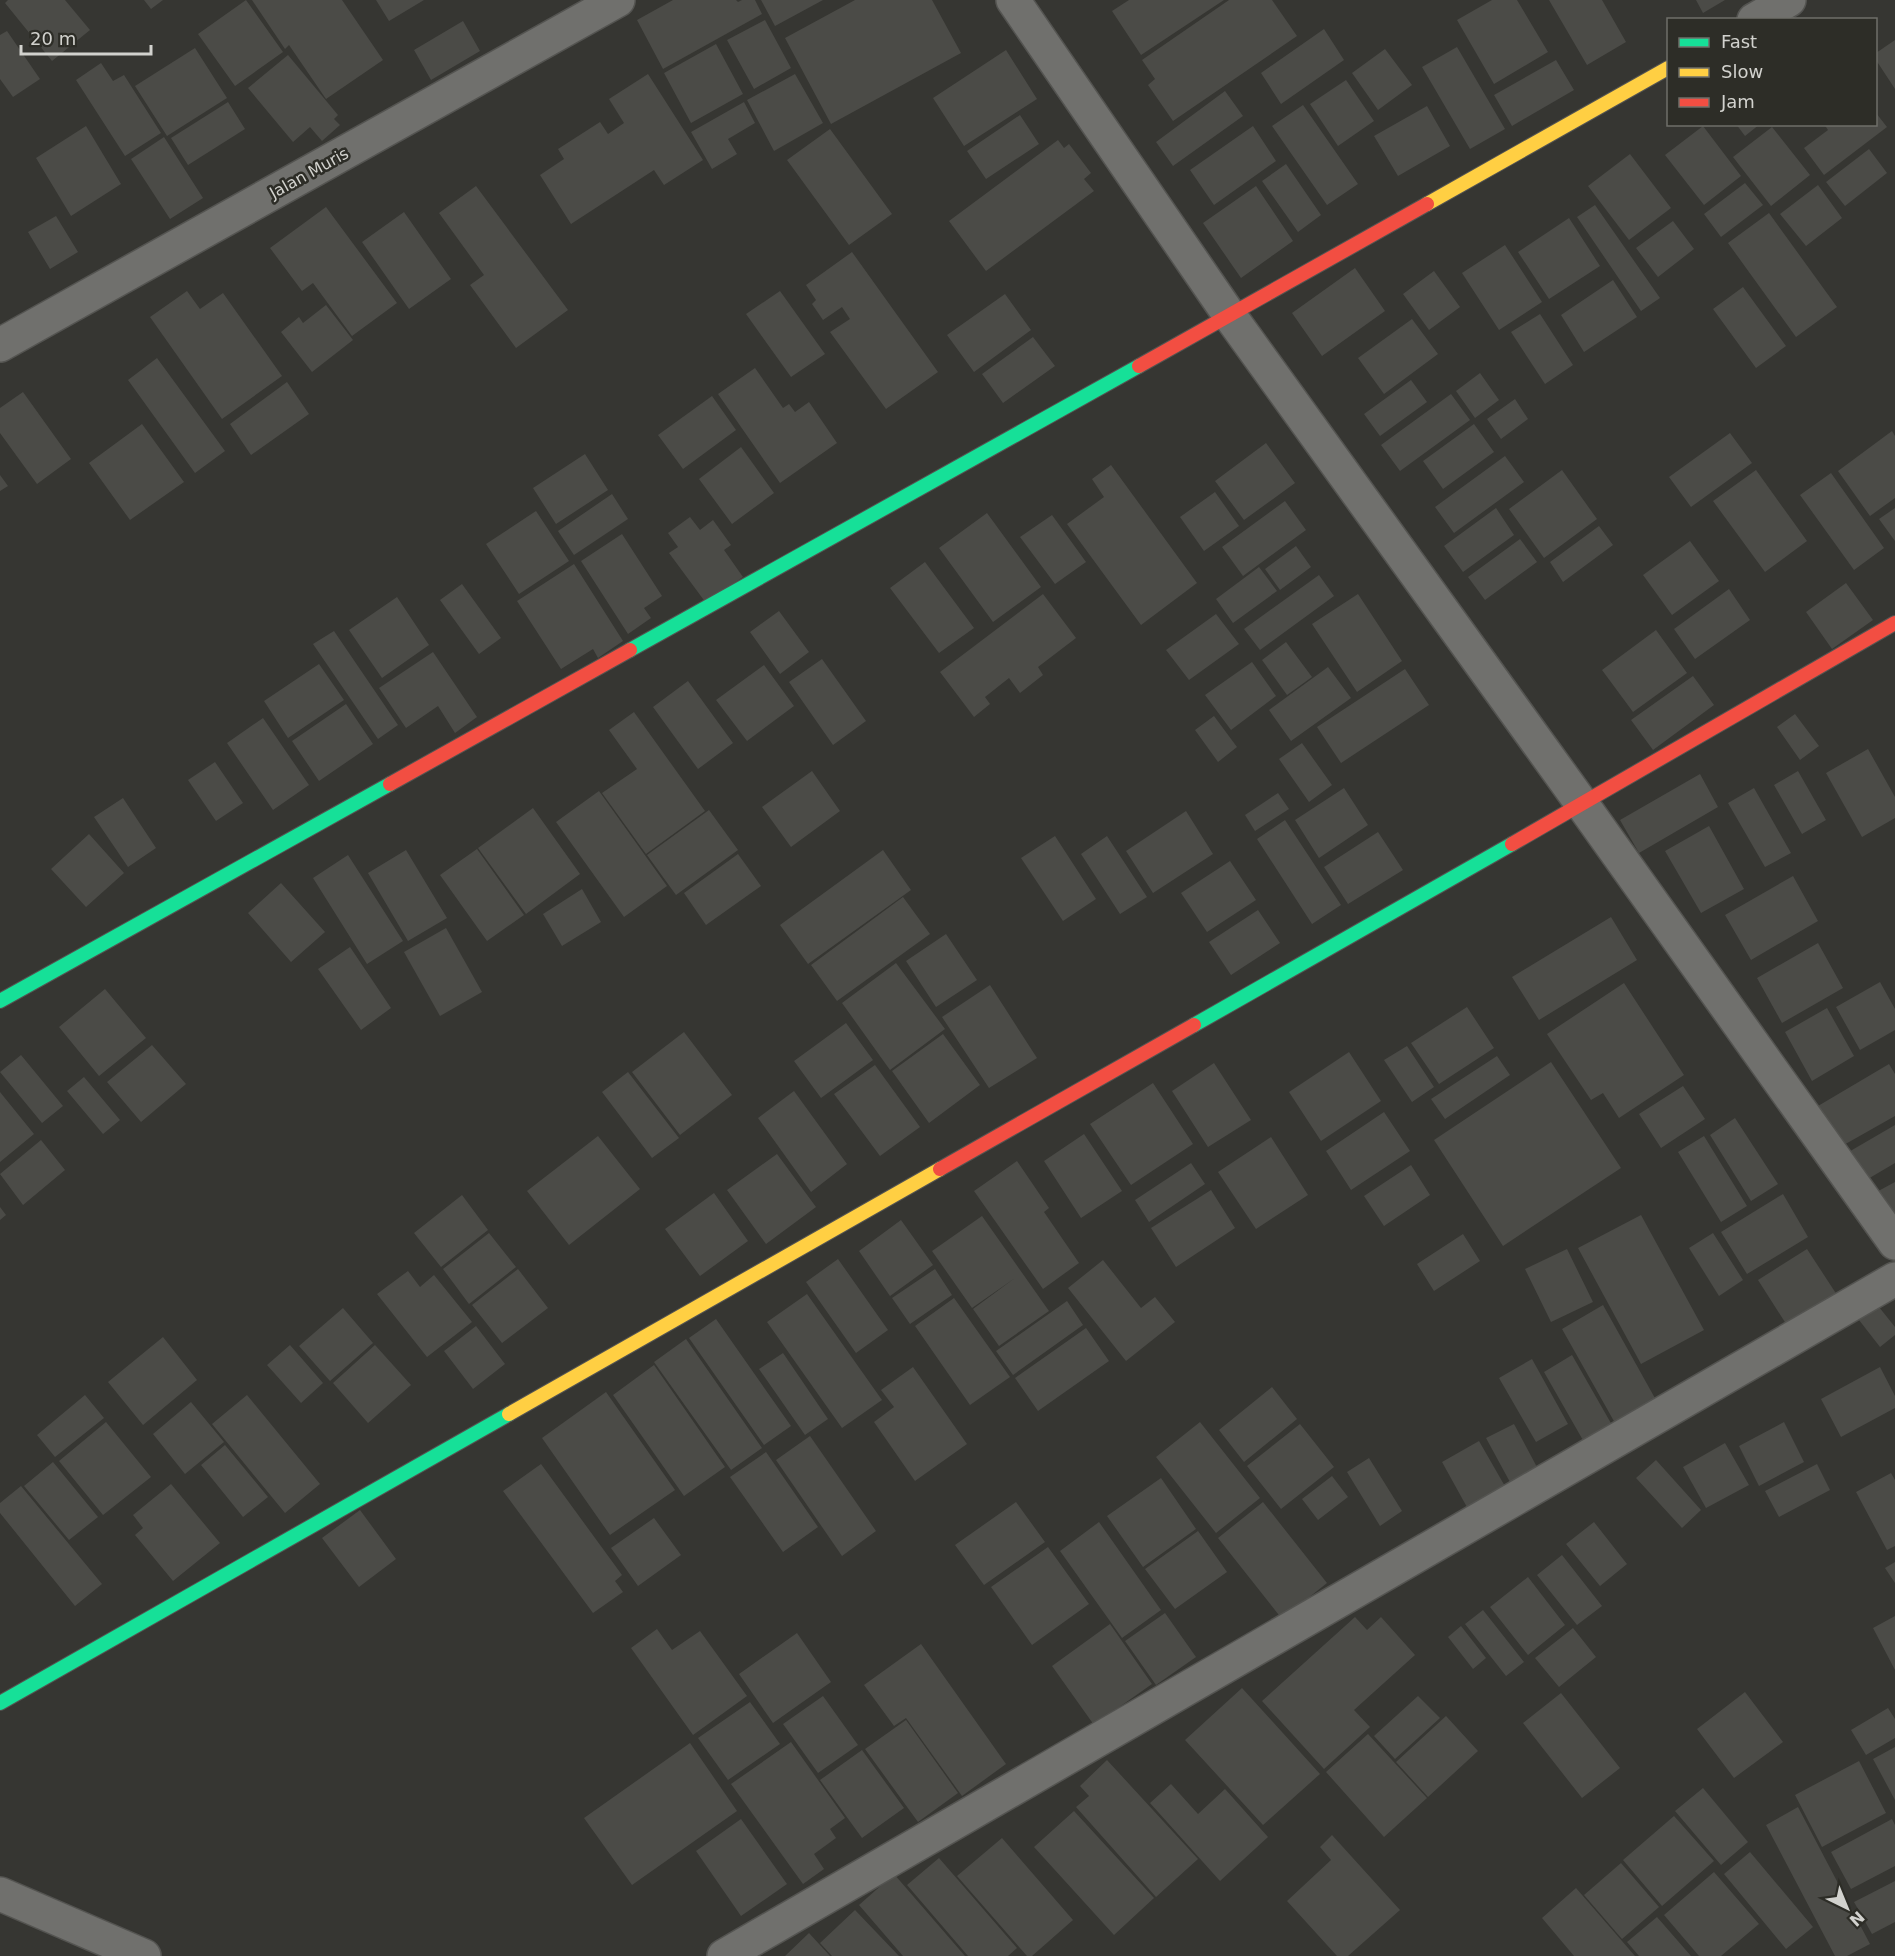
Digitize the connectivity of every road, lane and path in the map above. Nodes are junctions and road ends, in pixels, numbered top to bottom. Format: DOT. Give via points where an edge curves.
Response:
graph roads {
  1 [pos="618,0"];
  2 [pos="1013,0"];
  3 [pos="1789,0"];
  4 [pos="1758,18"];
  5 [pos="1667,69"];
  6 [pos="1230,316"];
  7 [pos="0,345"];
  8 [pos="1895,623"];
  9 [pos="1582,804"];
  10 [pos="0,1001"];
  11 [pos="1895,1243"];
  12 [pos="1895,1279"];
  13 [pos="0,1703"];
  14 [pos="0,1894"];
  15 [pos="144,1956"];
  16 [pos="724,1956"];
  1 -- 7 [label="street, Jalan Muris"];
  2 -- 6 [label="street"];
  3 -- 4 [label="street"];
  5 -- 6 [label="street"];
  6 -- 9 [label="street"];
  6 -- 10 [label="street"];
  8 -- 9 [label="street"];
  9 -- 11 [label="street"];
  9 -- 13 [label="street"];
  12 -- 16 [label="street"];
  14 -- 15 [label="street"];
}
